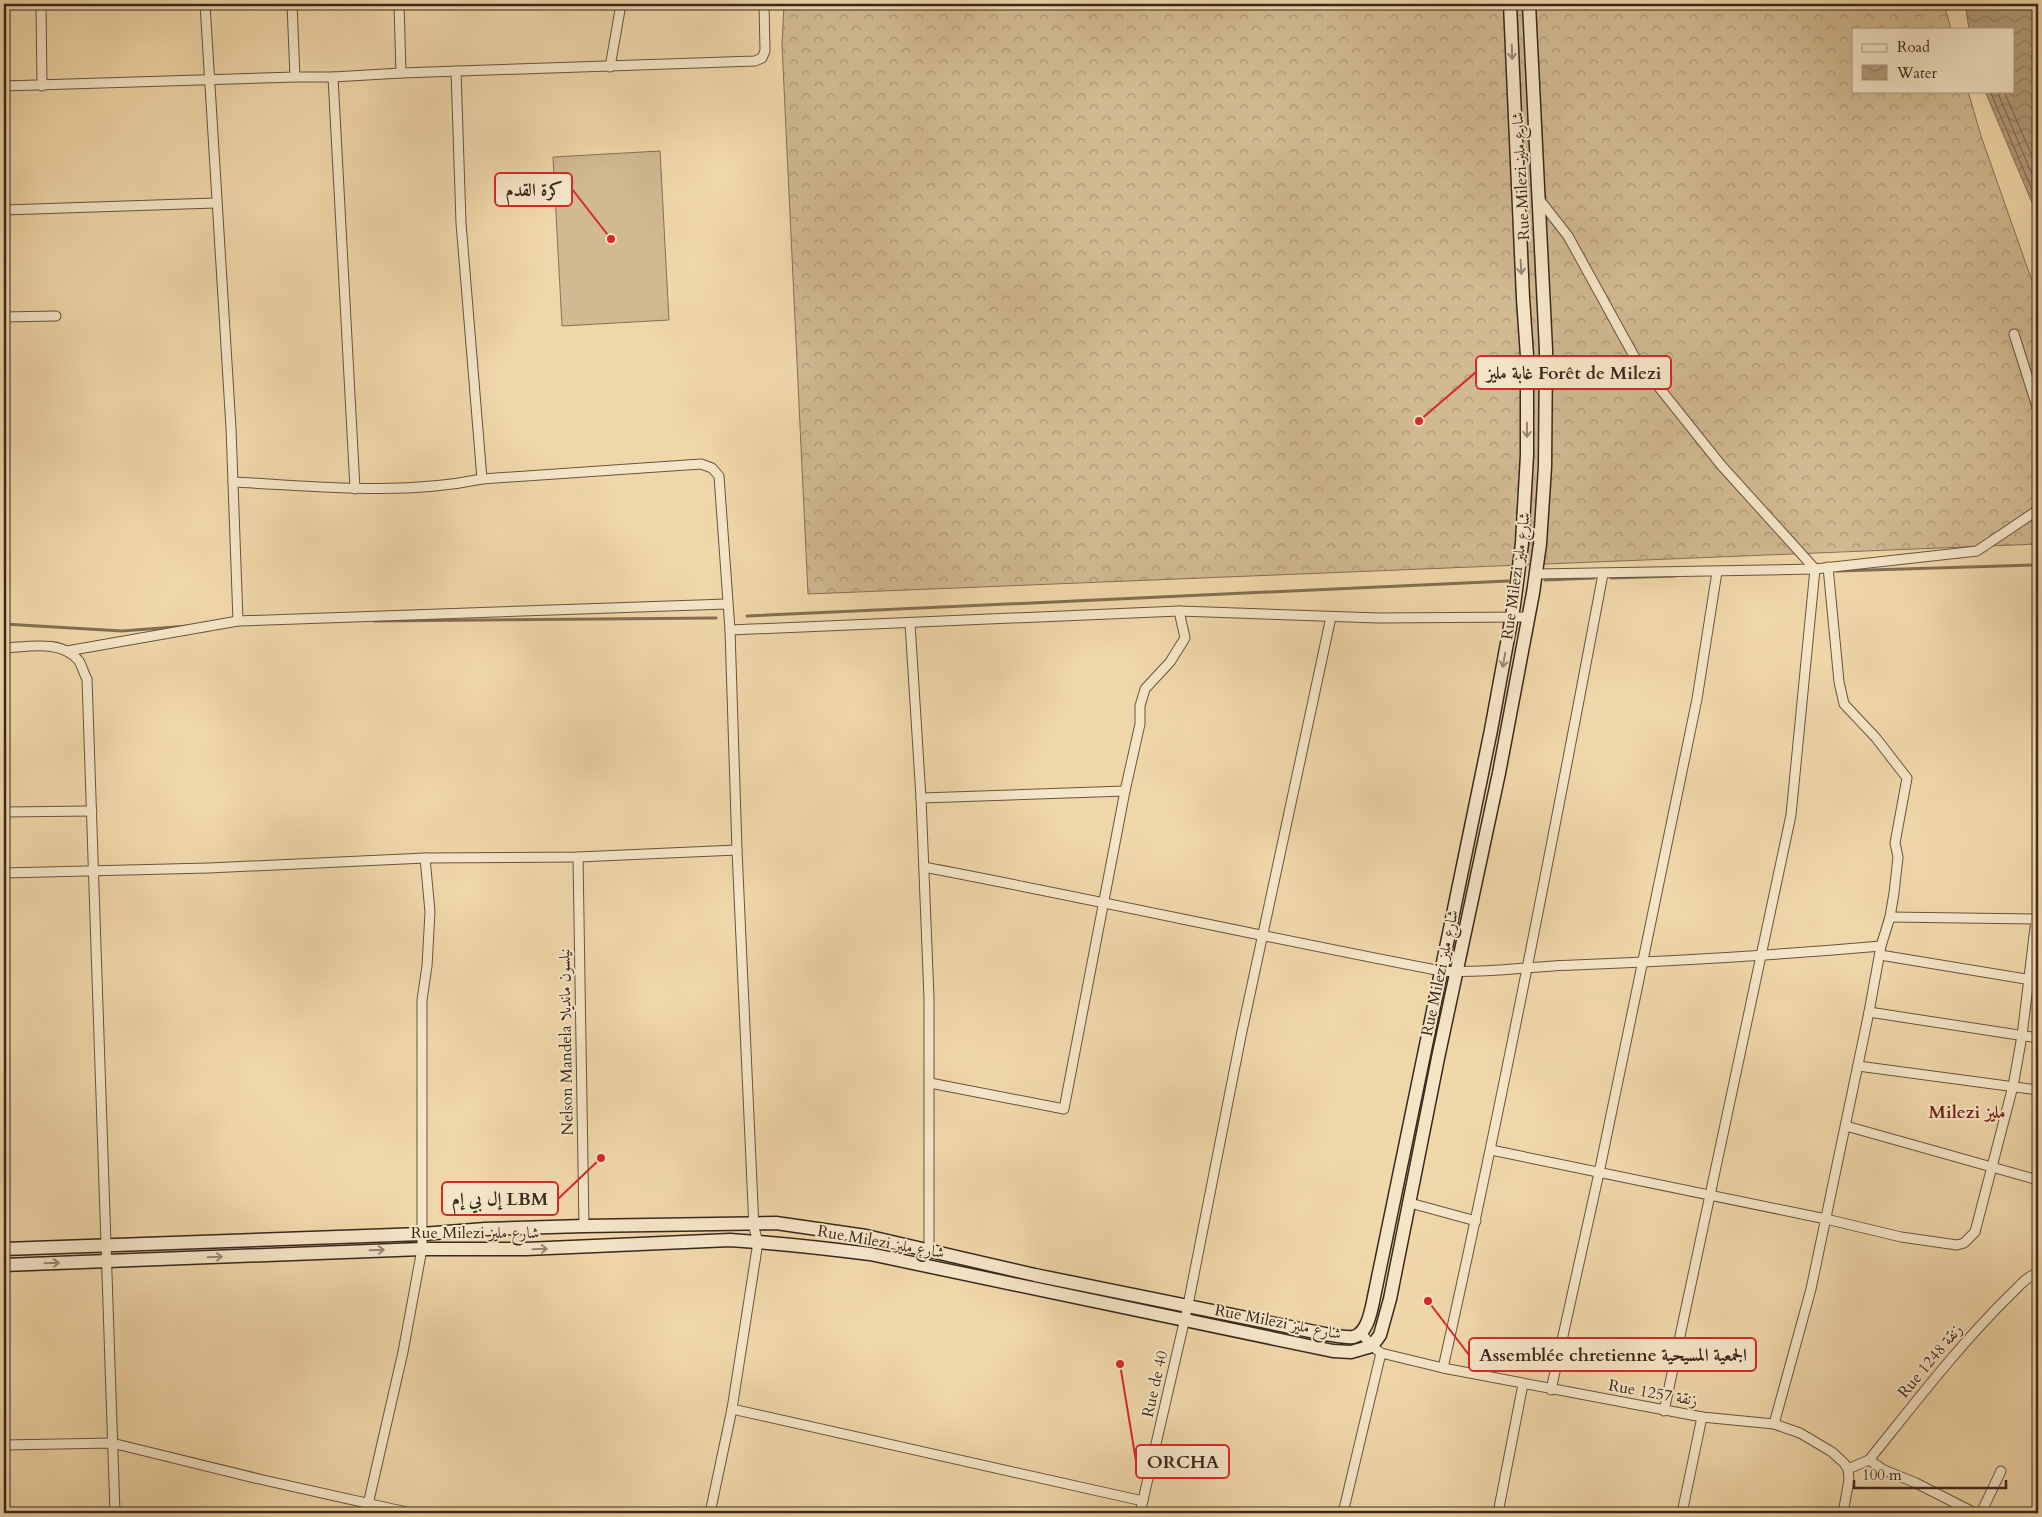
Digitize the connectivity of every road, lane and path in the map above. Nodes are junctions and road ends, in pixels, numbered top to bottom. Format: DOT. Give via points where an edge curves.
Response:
graph roads {
  1 [pos="41,4"];
  2 [pos="204,4"];
  3 [pos="292,4"];
  4 [pos="399,4"];
  5 [pos="621,4"];
  6 [pos="764,4"];
  7 [pos="1510,4"];
  8 [pos="1529,4"];
  9 [pos="610,66"];
  10 [pos="456,71"];
  11 [pos="401,73"];
  12 [pos="295,77"];
  13 [pos="333,77"];
  14 [pos="210,79"];
  15 [pos="4,86"];
  16 [pos="42,86"];
  17 [pos="1538,198"];
  18 [pos="216,202"];
  19 [pos="4,210"];
  20 [pos="56,316"];
  21 [pos="4,317"];
  22 [pos="2014,334"];
  23 [pos="2038,410"];
  24 [pos="482,480"];
  25 [pos="233,482"];
  26 [pos="354,488"];
  27 [pos="2038,510"];
  28 [pos="1828,567"];
  29 [pos="1815,569"];
  30 [pos="1717,572"];
  31 [pos="1536,574"];
  32 [pos="1603,574"];
  33 [pos="727,604"];
  34 [pos="1179,610"];
  35 [pos="1331,617"];
  36 [pos="1512,617"];
  37 [pos="1528,617"];
  38 [pos="238,621"];
  39 [pos="910,623"];
  40 [pos="730,630"];
  41 [pos="4,648"];
  42 [pos="67,650"];
  43 [pos="1125,792"];
  44 [pos="921,798"];
  45 [pos="92,810"];
  46 [pos="4,812"];
  47 [pos="737,850"];
  48 [pos="578,857"];
  49 [pos="425,858"];
  50 [pos="924,867"];
  51 [pos="95,871"];
  52 [pos="4,873"];
  53 [pos="1105,902"];
  54 [pos="1890,917"];
  55 [pos="2037,919"];
  56 [pos="1263,937"];
  57 [pos="1881,951"];
  58 [pos="1762,956"];
  59 [pos="1642,963"];
  60 [pos="1528,969"];
  61 [pos="1441,971"];
  62 [pos="1457,972"];
  63 [pos="2034,980"];
  64 [pos="1869,1012"];
  65 [pos="2022,1036"];
  66 [pos="2038,1038"];
  67 [pos="1858,1066"];
  68 [pos="930,1083"];
  69 [pos="2013,1086"];
  70 [pos="2038,1090"];
  71 [pos="1846,1126"];
  72 [pos="1491,1150"];
  73 [pos="1993,1166"];
  74 [pos="1600,1173"];
  75 [pos="2038,1180"];
  76 [pos="1710,1195"];
  77 [pos="1410,1203"];
  78 [pos="1826,1219"];
  79 [pos="1476,1221"];
  80 [pos="753,1223"];
  81 [pos="584,1226"];
  82 [pos="422,1234"];
  83 [pos="758,1242"];
  84 [pos="104,1245"];
  85 [pos="4,1249"];
  86 [pos="422,1249"];
  87 [pos="929,1250"];
  88 [pos="106,1261"];
  89 [pos="4,1265"];
  90 [pos="2038,1274"];
  91 [pos="1188,1305"];
  92 [pos="1185,1319"];
  93 [pos="1361,1333"];
  94 [pos="1376,1350"];
  95 [pos="1443,1368"];
  96 [pos="1523,1384"];
  97 [pos="1551,1390"];
  98 [pos="732,1409"];
  99 [pos="1664,1411"];
  100 [pos="1702,1418"];
  101 [pos="1774,1424"];
  102 [pos="112,1442"];
  103 [pos="4,1445"];
  104 [pos="1869,1460"];
  105 [pos="1848,1468"];
  106 [pos="2001,1471"];
  107 [pos="1143,1501"];
  108 [pos="368,1503"];
  109 [pos="115,1513"];
  110 [pos="366,1513"];
  111 [pos="411,1513"];
  112 [pos="710,1513"];
  113 [pos="1140,1513"];
  114 [pos="1343,1513"];
  115 [pos="1498,1513"];
  116 [pos="1682,1513"];
  117 [pos="1843,1513"];
  118 [pos="1975,1513"];
  119 [pos="1981,1513"];
  1 -- 16 [label="street"];
  2 -- 14 [label="street"];
  3 -- 12 [label="street"];
  4 -- 11 [label="street"];
  5 -- 9 [label="street"];
  6 -- 9 [label="street" via="765,51 762,58 755,61"];
  7 -- 36 [label="street, Rue Milezi شارع مليز, one-way" via="1527,356 1528,455 1522,543"];
  8 -- 17 [label="street, Rue Milezi شارع مليز"];
  9 -- 10 [label="street"];
  10 -- 11 [label="street"];
  10 -- 24 [label="street" via="461,223"];
  11 -- 13 [label="street"];
  12 -- 13 [label="street"];
  12 -- 14 [label="street"];
  13 -- 26 [label="street"];
  14 -- 16 [label="street"];
  14 -- 18 [label="street"];
  15 -- 16 [label="street"];
  17 -- 29 [label="street" via="1568,236 1634,356 1720,464"];
  17 -- 31 [label="street, Rue Milezi شارع مليز" via="1546,350 1545,467"];
  18 -- 19 [label="street"];
  18 -- 25 [label="street"];
  20 -- 21 [label="street"];
  22 -- 23 [label="street"];
  24 -- 26 [label="street" via="398,490"];
  24 -- 33 [label="street" via="701,464 712,468 719,476"];
  25 -- 26 [label="street"];
  25 -- 38 [label="street"];
  27 -- 28 [label="street" via="1977,551"];
  28 -- 29 [label="street"];
  28 -- 54 [label="street" via="1844,704 1907,778 1895,843 1898,857"];
  29 -- 30 [label="street"];
  29 -- 58 [label="street" via="1791,815"];
  30 -- 32 [label="street"];
  30 -- 59 [label="street" via="1698,699"];
  31 -- 32 [label="street"];
  31 -- 37 [label="street, Rue Milezi شارع مليز"];
  32 -- 60 [label="street"];
  33 -- 38 [label="street"];
  33 -- 40 [label="street"];
  34 -- 35 [label="street"];
  34 -- 39 [label="street"];
  34 -- 43 [label="street" via="1185,638 1170,662 1145,689"];
  35 -- 36 [label="street"];
  35 -- 56 [label="street, Rue de 40"];
  36 -- 37 [label="street"];
  36 -- 61 [label="street, Rue Milezi شارع مليز, one-way"];
  37 -- 62 [label="street, Rue Milezi شارع مليز"];
  38 -- 42 [label="street"];
  39 -- 40 [label="street"];
  39 -- 44 [label="street"];
  40 -- 47 [label="street"];
  41 -- 42 [label="street" via="56,646"];
  42 -- 45 [label="street" via="79,662 86,680"];
  43 -- 44 [label="street"];
  43 -- 53 [label="street"];
  44 -- 50 [label="street"];
  45 -- 46 [label="street"];
  45 -- 51 [label="street"];
  47 -- 48 [label="street"];
  47 -- 80 [label="street"];
  48 -- 49 [label="street"];
  48 -- 81 [label="street, Nelson Mandela نيلسون مانديلا"];
  49 -- 51 [label="street"];
  49 -- 82 [label="street" via="430,912 422,1000"];
  50 -- 53 [label="street"];
  50 -- 68 [label="street"];
  51 -- 52 [label="street"];
  51 -- 84 [label="street"];
  53 -- 56 [label="street"];
  53 -- 68 [label="street" via="1064,1109"];
  54 -- 55 [label="street"];
  54 -- 57 [label="street"];
  55 -- 63 [label="street"];
  56 -- 61 [label="street"];
  56 -- 91 [label="street, Rue de 40"];
  57 -- 58 [label="street"];
  57 -- 63 [label="street"];
  57 -- 64 [label="street"];
  58 -- 59 [label="street"];
  58 -- 76 [label="street"];
  59 -- 60 [label="street"];
  59 -- 74 [label="street"];
  60 -- 62 [label="street"];
  60 -- 72 [label="street"];
  61 -- 62 [label="street"];
  61 -- 93 [label="street, Rue Milezi شارع مليز" via="1375,1292"];
  62 -- 77 [label="street, Rue Milezi شارع مليز"];
  63 -- 65 [label="street"];
  64 -- 65 [label="street"];
  64 -- 67 [label="street"];
  65 -- 66 [label="street"];
  65 -- 69 [label="street"];
  67 -- 69 [label="street"];
  67 -- 71 [label="street"];
  68 -- 87 [label="street"];
  69 -- 70 [label="street"];
  69 -- 73 [label="street"];
  71 -- 73 [label="street"];
  71 -- 78 [label="street"];
  72 -- 74 [label="street"];
  72 -- 79 [label="street"];
  73 -- 75 [label="street"];
  73 -- 78 [label="street" via="1974,1232 1964,1243 1957,1245 1901,1237"];
  74 -- 76 [label="street"];
  74 -- 97 [label="street"];
  76 -- 78 [label="street"];
  76 -- 99 [label="street"];
  77 -- 79 [label="street"];
  77 -- 94 [label="street, Rue Milezi شارع مليز"];
  78 -- 101 [label="street" via="1811,1289"];
  79 -- 95 [label="street"];
  80 -- 81 [label="street, Rue Milezi شارع مليز"];
  80 -- 83 [label="street"];
  80 -- 87 [label="street, Rue Milezi شارع مليز" via="822,1229"];
  81 -- 82 [label="street, Rue Milezi شارع مليز"];
  82 -- 84 [label="street, Rue Milezi شارع مليز"];
  82 -- 86 [label="street"];
  86 -- 83 [label="street, Rue Milezi شارع مليز, one-way" via="526,1249 730,1240"];
  83 -- 92 [label="street, Rue Milezi شارع مليز" via="870,1254"];
  83 -- 98 [label="street"];
  84 -- 85 [label="street, Rue Milezi شارع مليز"];
  84 -- 88 [label="street"];
  88 -- 86 [label="street, Rue Milezi شارع مليز, one-way"];
  86 -- 108 [label="street" via="404,1352"];
  87 -- 91 [label="street, Rue Milezi شارع مليز"];
  89 -- 88 [label="street, Rue Milezi شارع مليز, one-way"];
  88 -- 102 [label="street"];
  90 -- 104 [label="street, Rue 1248 زنقة" via="2024,1282 1966,1340"];
  91 -- 92 [label="street, Rue de 40"];
  91 -- 93 [label="street, Rue Milezi شارع مليز" via="1325,1334 1354,1337"];
  92 -- 94 [label="street, Rue Milezi شارع مليز" via="1333,1351"];
  92 -- 107 [label="street, Rue de 40"];
  93 -- 94 [label="street"];
  94 -- 95 [label="street, Rue 1257 زنقة"];
  94 -- 114 [label="street"];
  95 -- 96 [label="street, Rue 1257 زنقة"];
  96 -- 97 [label="street, Rue 1257 زنقة"];
  96 -- 115 [label="street"];
  97 -- 99 [label="street, Rue 1257 زنقة"];
  98 -- 107 [label="street"];
  98 -- 112 [label="street"];
  99 -- 100 [label="street, Rue 1257 زنقة"];
  100 -- 101 [label="street, Rue 1257 زنقة"];
  100 -- 116 [label="street"];
  101 -- 105 [label="street, Rue 1257 زنقة" via="1816,1441"];
  102 -- 103 [label="street"];
  102 -- 108 [label="street"];
  102 -- 109 [label="street"];
  104 -- 105 [label="street"];
  104 -- 118 [label="street"];
  105 -- 117 [label="street"];
  106 -- 119 [label="street"];
  107 -- 113 [label="street, Rue de 40"];
  108 -- 110 [label="street"];
  108 -- 111 [label="street"];
}
